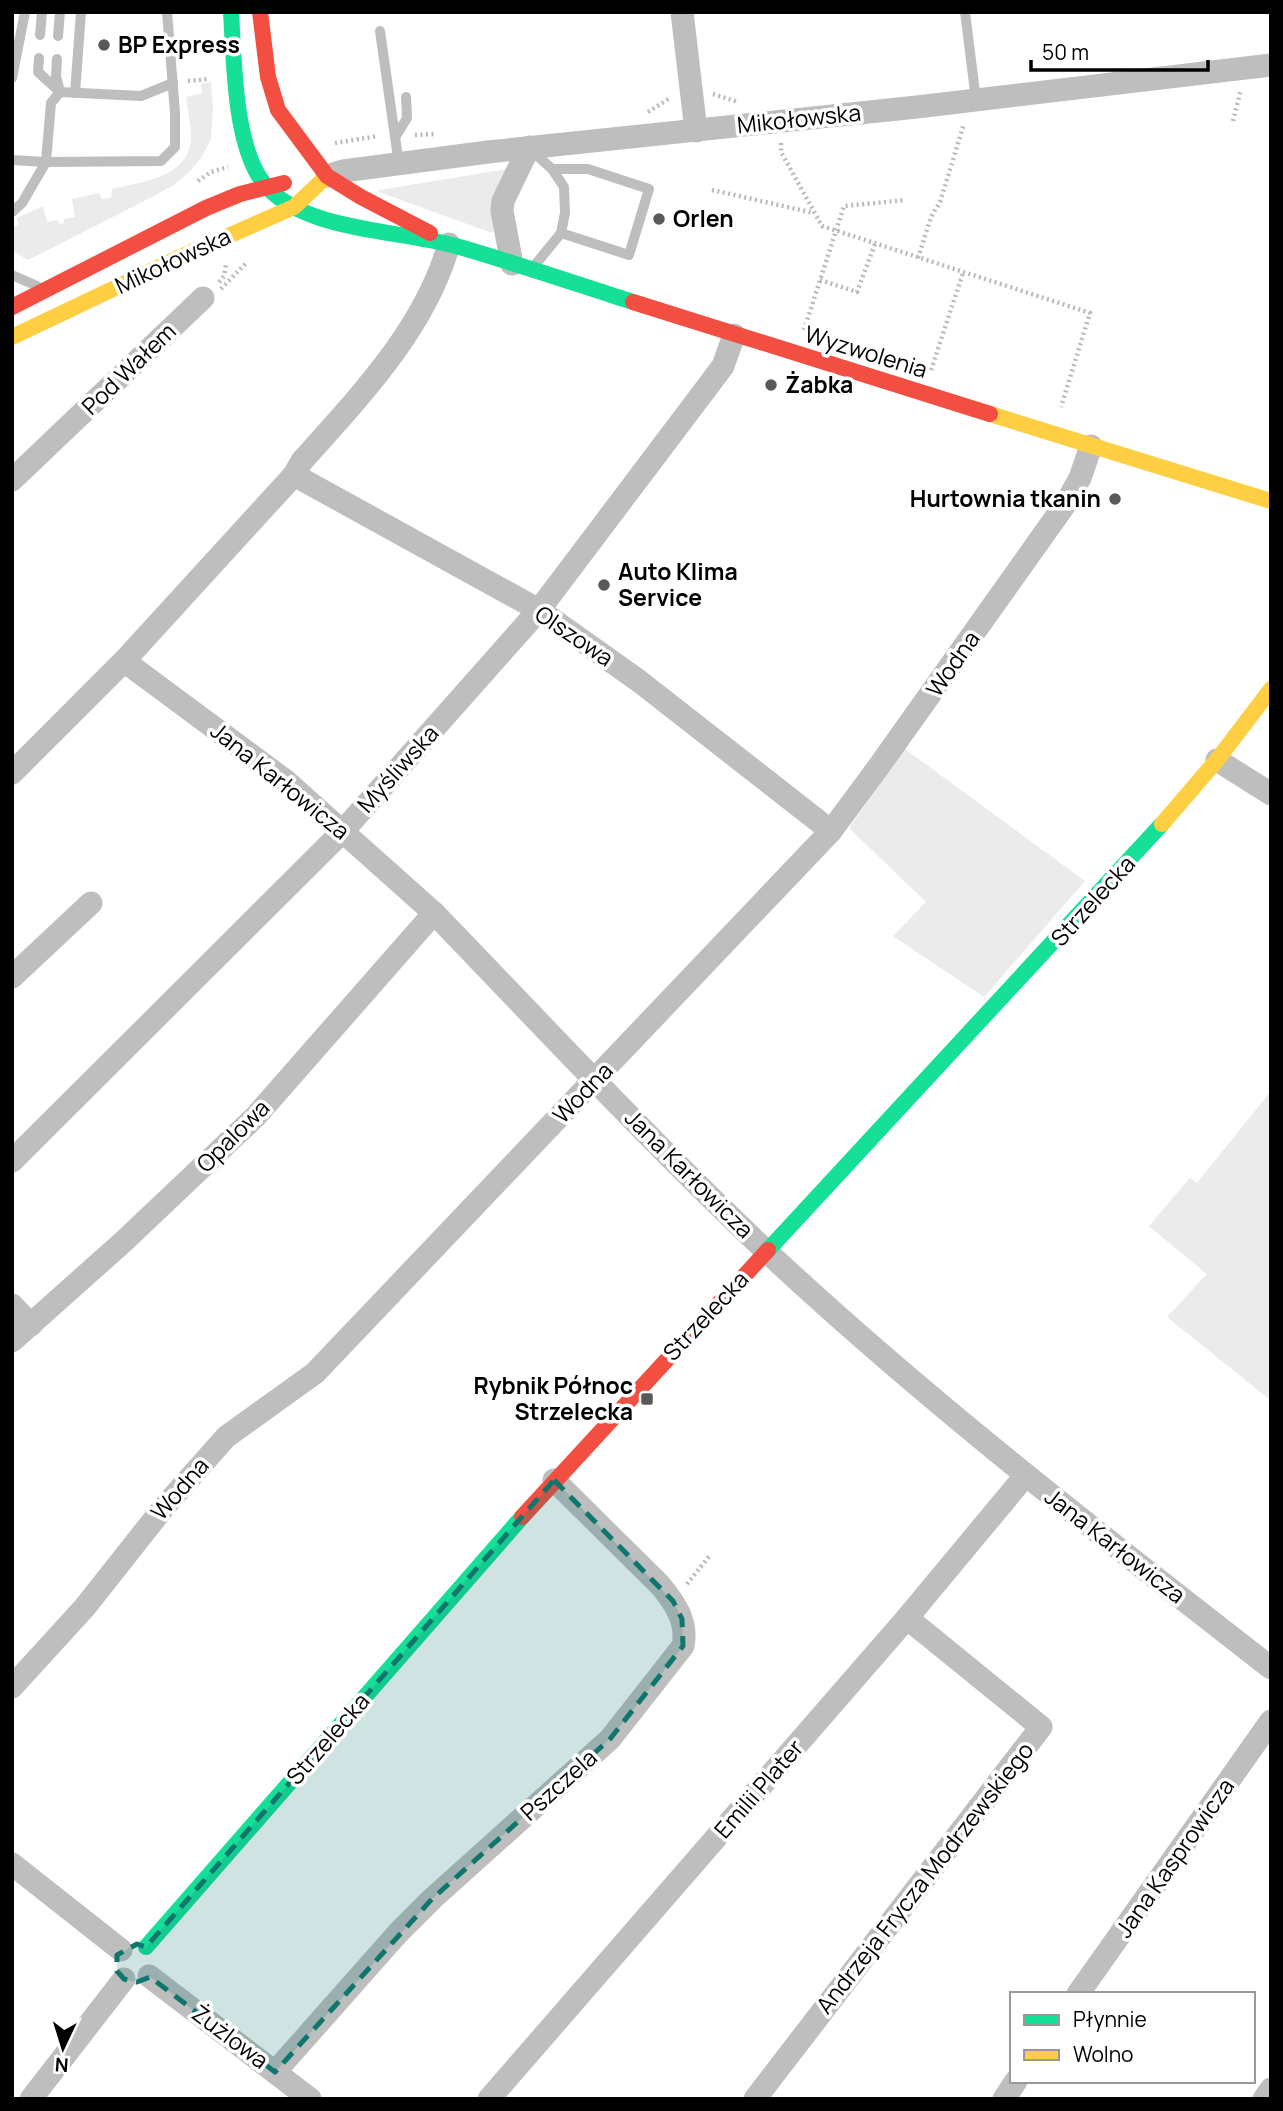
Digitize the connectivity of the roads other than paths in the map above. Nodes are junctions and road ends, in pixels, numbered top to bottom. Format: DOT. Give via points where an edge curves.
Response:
graph roads {
  1 [pos="25,12"];
  2 [pos="42,12"];
  3 [pos="60,12"];
  4 [pos="80,12"];
  5 [pos="167,12"];
  6 [pos="231,12"];
  7 [pos="260,12"];
  8 [pos="682,12"];
  9 [pos="965,12"];
  10 [pos="380,31"];
  11 [pos="40,35"];
  12 [pos="58,36"];
  13 [pos="39,58"];
  14 [pos="57,59"];
  15 [pos="1271,65"];
  16 [pos="12,78"];
  17 [pos="173,83"];
  18 [pos="60,92"];
  19 [pos="75,93"];
  20 [pos="406,97"];
  21 [pos="976,100"];
  22 [pos="696,131"];
  23 [pos="396,136"];
  24 [pos="529,147"];
  25 [pos="12,160"];
  26 [pos="46,162"];
  27 [pos="399,165"];
  28 [pos="552,169"];
  29 [pos="327,176"];
  30 [pos="266,186"];
  31 [pos="294,206"];
  32 [pos="12,212"];
  33 [pos="561,233"];
  34 [pos="449,244"];
  35 [pos="521,267"];
  36 [pos="12,275"];
  37 [pos="47,290"];
  38 [pos="203,298"];
  39 [pos="12,307"];
  40 [pos="734,335"];
  41 [pos="12,337"];
  42 [pos="1091,446"];
  43 [pos="294,475"];
  44 [pos="12,480"];
  45 [pos="1271,501"];
  46 [pos="539,610"];
  47 [pos="124,662"];
  48 [pos="1271,689"];
  49 [pos="1217,760"];
  50 [pos="12,773"];
  51 [pos="1271,794"];
  52 [pos="343,831"];
  53 [pos="831,831"];
  54 [pos="91,903"];
  55 [pos="434,913"];
  56 [pos="12,977"];
  57 [pos="596,1080"];
  58 [pos="12,1161"];
  59 [pos="766,1251"];
  60 [pos="12,1305"];
  61 [pos="31,1325"];
  62 [pos="12,1341"];
  63 [pos="1025,1476"];
  64 [pos="554,1480"];
  65 [pos="907,1618"];
  66 [pos="1271,1668"];
  67 [pos="12,1687"];
  68 [pos="1271,1721"];
  69 [pos="12,1864"];
  70 [pos="146,1947"];
  71 [pos="121,1950"];
  72 [pos="149,1976"];
  73 [pos="124,1979"];
  74 [pos="1079,1992"];
  75 [pos="275,2072"];
  76 [pos="1015,2083"];
  77 [pos="1271,2089"];
  78 [pos="31,2099"];
  79 [pos="310,2099"];
  80 [pos="489,2099"];
  81 [pos="755,2099"];
  82 [pos="1004,2099"];
  83 [pos="1264,2099"];
  1 -- 16 [label="lane"];
  2 -- 11 [label="lane"];
  3 -- 12 [label="lane"];
  4 -- 19 [label="lane"];
  5 -- 17 [label="lane"];
  6 -- 30 [label="main road" via="245,139 251,163"];
  7 -- 29 [label="main road" via="268,77 278,110"];
  8 -- 22 [label="street"];
  9 -- 21 [label="lane"];
  10 -- 23 [label="lane"];
  13 -- 18 [label="lane" via="38,72"];
  14 -- 18 [label="lane"];
  15 -- 21 [label="street, Mikołowska"];
  17 -- 19 [label="lane" via="141,96"];
  17 -- 26 [label="lane" via="175,147 161,161"];
  18 -- 19 [label="lane"];
  18 -- 26 [label="lane" via="51,103"];
  20 -- 23 [label="lane" via="407,118"];
  21 -- 22 [label="street, Mikołowska"];
  22 -- 24 [label="street, Mikołowska"];
  23 -- 27 [label="lane"];
  24 -- 27 [label="street, Mikołowska"];
  24 -- 28 [label="lane"];
  24 -- 35 [label="street" via="502,211"];
  25 -- 26 [label="lane"];
  26 -- 32 [label="lane"];
  27 -- 29 [label="street, Mikołowska"];
  28 -- 33 [label="lane" via="564,187"];
  28 -- 33 [label="lane" via="587,169 649,189 629,255"];
  29 -- 30 [label="main road, Mikołowska"];
  29 -- 31 [label="main road, Mikołowska"];
  29 -- 34 [label="main road, Wyzwolenia"];
  30 -- 31 [label="main road, Wyzwolenia"];
  30 -- 37 [label="main road, Mikołowska" via="206,208"];
  31 -- 34 [label="main road, Wyzwolenia" via="380,232"];
  31 -- 41 [label="main road, Mikołowska"];
  33 -- 35 [label="lane"];
  34 -- 35 [label="main road, Wyzwolenia"];
  34 -- 43 [label="street" via="434,288 398,344"];
  35 -- 40 [label="main road, Wyzwolenia"];
  36 -- 37 [label="lane"];
  37 -- 39 [label="main road, Mikołowska"];
  38 -- 44 [label="street, Pod Wałem"];
  40 -- 42 [label="main road, Wyzwolenia"];
  40 -- 46 [label="street, Myśliwska" via="719,375"];
  42 -- 45 [label="main road, Wyzwolenia"];
  42 -- 53 [label="street, Wodna" via="1066,503"];
  43 -- 46 [label="street, Olszowa"];
  43 -- 47 [label="street"];
  46 -- 52 [label="street, Myśliwska"];
  46 -- 53 [label="street, Olszowa" via="639,681"];
  47 -- 50 [label="street"];
  47 -- 52 [label="street, Jana Karłowicza" via="286,781"];
  48 -- 49 [label="main road, Strzelecka"];
  49 -- 51 [label="street"];
  49 -- 59 [label="main road, Strzelecka" via="1047,951"];
  52 -- 55 [label="street, Jana Karłowicza"];
  52 -- 58 [label="street, Myśliwska"];
  53 -- 57 [label="street, Wodna"];
  54 -- 56 [label="street"];
  55 -- 57 [label="street, Jana Karłowicza"];
  55 -- 61 [label="street, Opalowa" via="256,1116"];
  57 -- 59 [label="street, Jana Karłowicza"];
  57 -- 67 [label="street, Wodna" via="315,1373 226,1437"];
  59 -- 63 [label="street, Jana Karłowicza"];
  59 -- 64 [label="main road, Strzelecka"];
  60 -- 61 [label="street"];
  61 -- 62 [label="street, Opalowa"];
  63 -- 65 [label="street, Emilii Plater"];
  63 -- 66 [label="street, Jana Karłowicza"];
  64 -- 70 [label="main road, Strzelecka"];
  64 -- 75 [label="street, Pszczela" via="673,1601 682,1619 684,1647 610,1740 432,1899"];
  65 -- 80 [label="street, Emilii Plater"];
  65 -- 81 [label="street, Andrzeja Frycza Modrzewskiego" via="1041,1727"];
  68 -- 74 [label="street, Jana Kasprowicza"];
  69 -- 71 [label="street"];
  70 -- 71 [label="street" via="128,1945"];
  70 -- 72 [label="street" via="154,1961"];
  71 -- 73 [label="street" via="116,1965"];
  72 -- 73 [label="street" via="137,1982"];
  72 -- 75 [label="street, Żużlowa"];
  73 -- 78 [label="street"];
  75 -- 79 [label="street, Żużlowa"];
  76 -- 82 [label="street"];
  77 -- 83 [label="street"];
}
